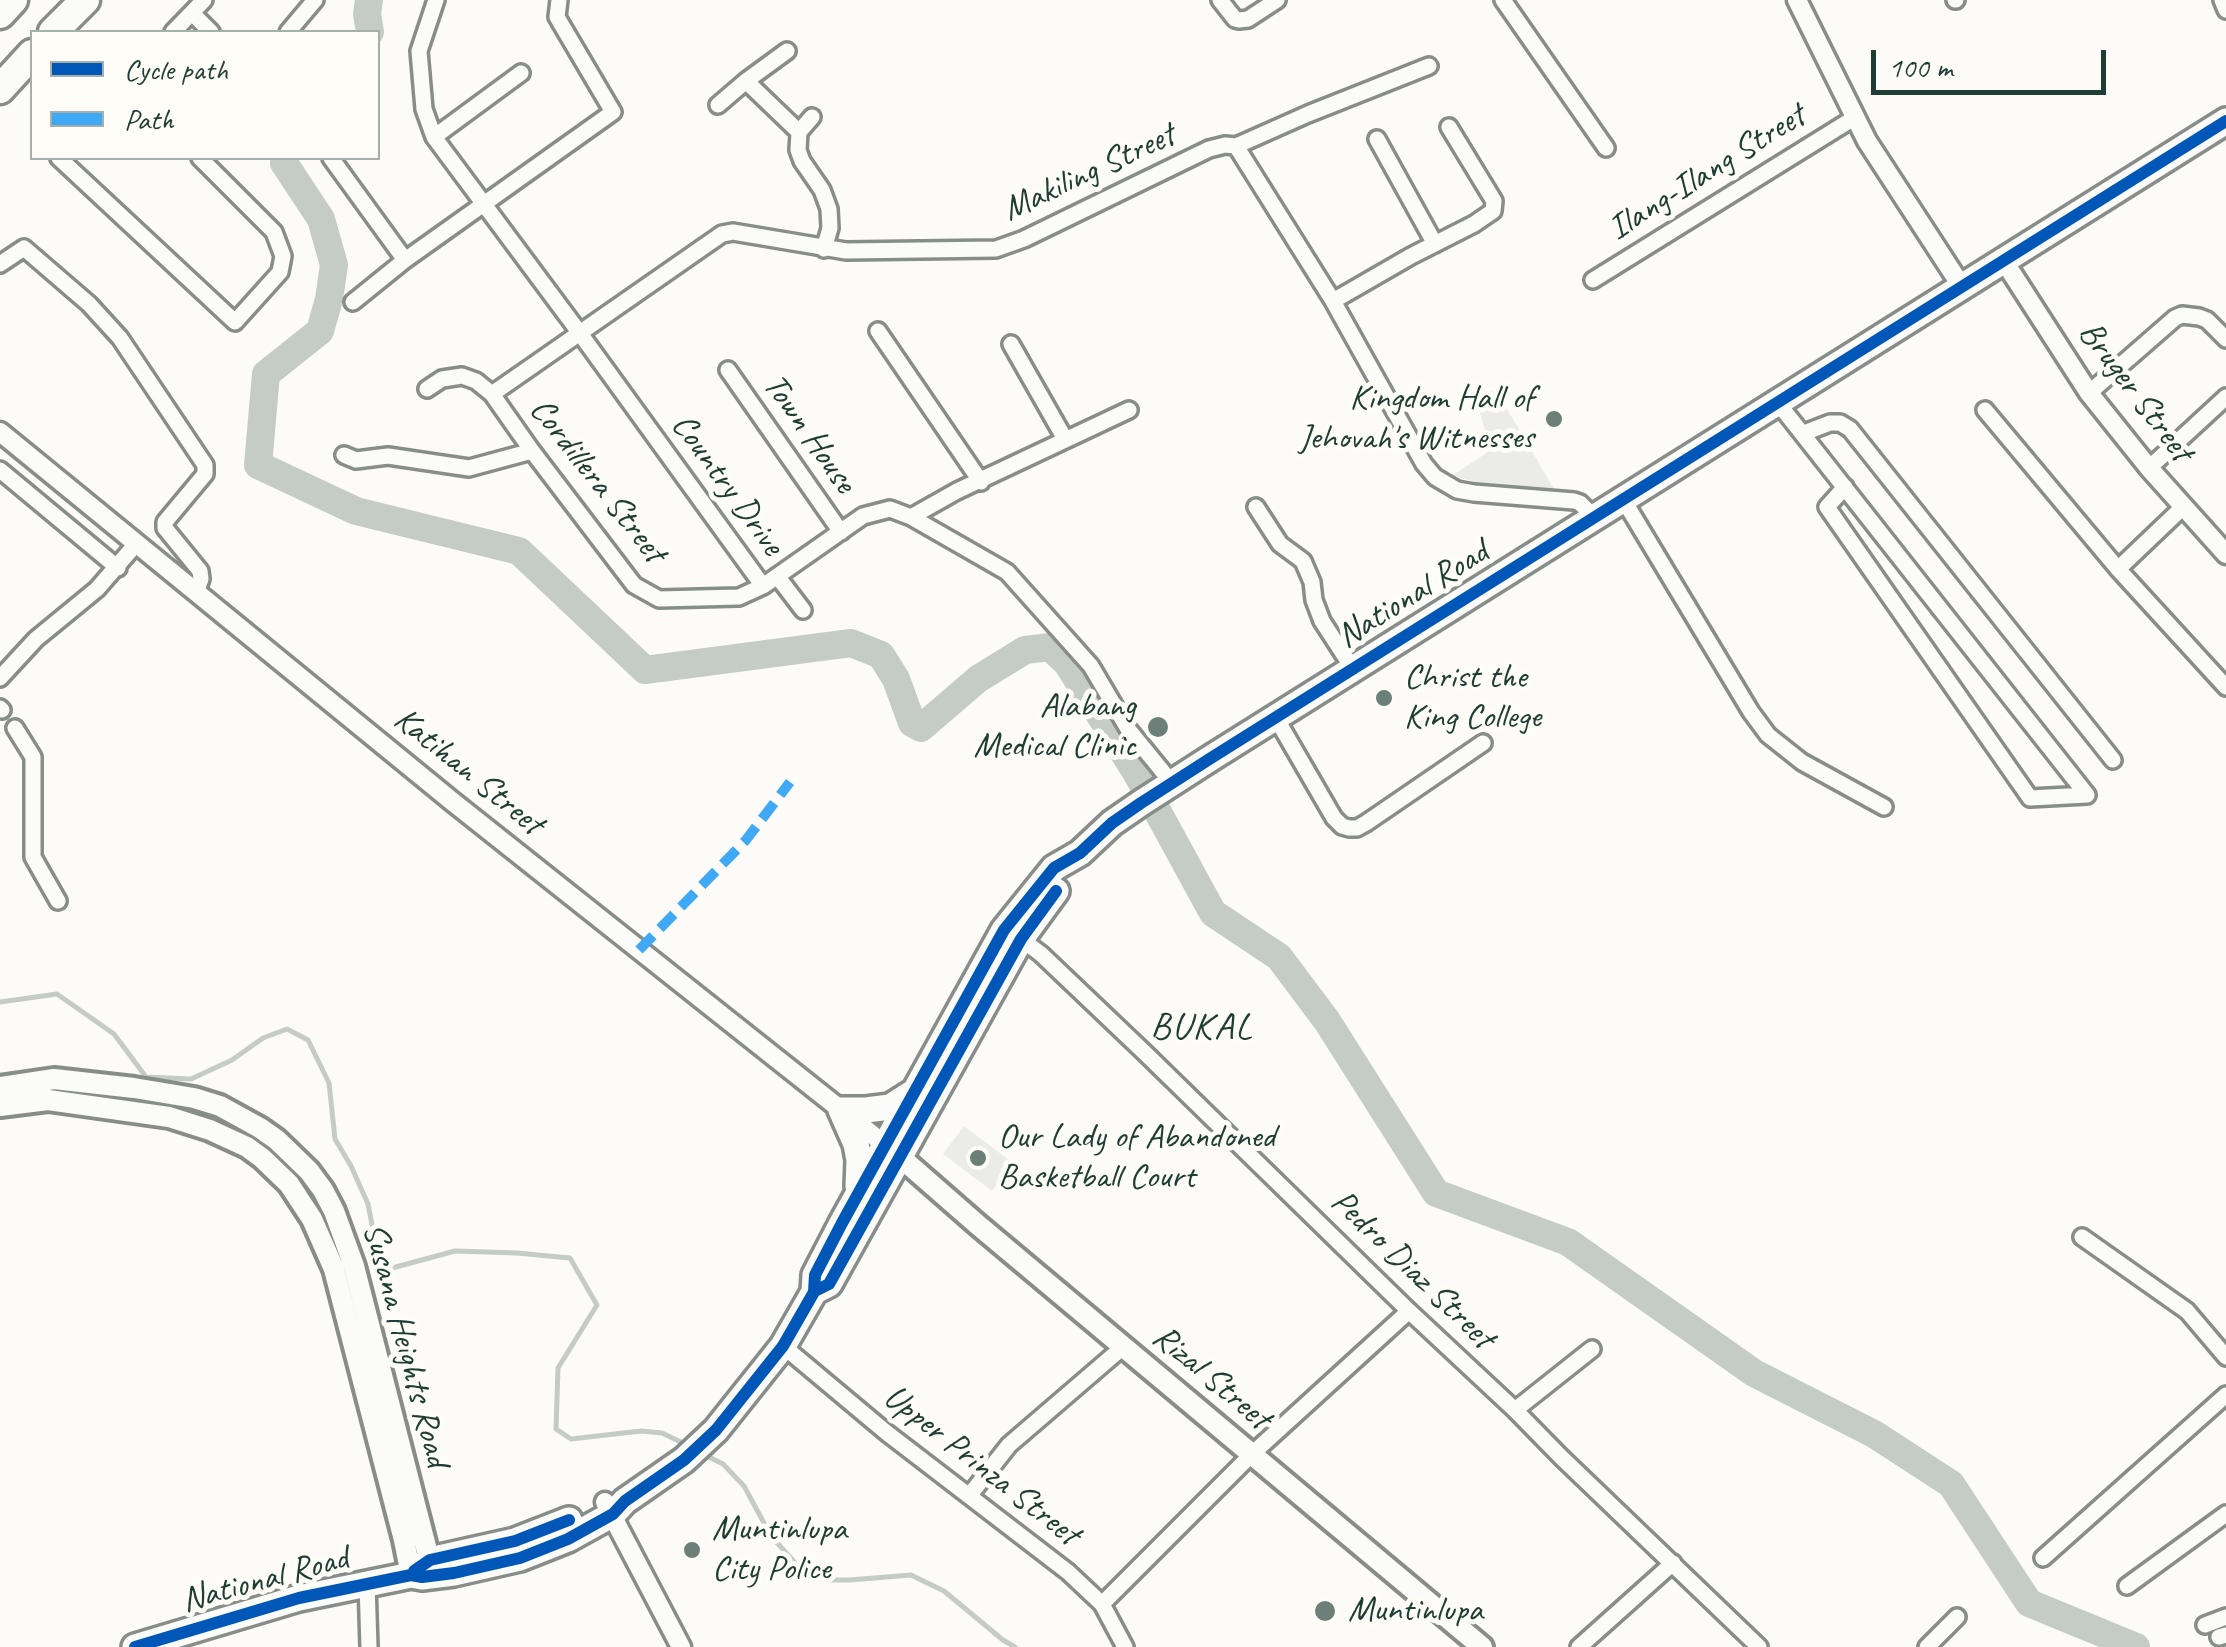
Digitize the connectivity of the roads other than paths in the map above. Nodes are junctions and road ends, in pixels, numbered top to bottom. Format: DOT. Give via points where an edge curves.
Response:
graph roads {
  1 [pos="13,0"];
  2 [pos="85,0"];
  3 [pos="316,0"];
  4 [pos="436,0"];
  5 [pos="559,0"];
  6 [pos="1220,0"];
  7 [pos="1277,0"];
  8 [pos="1503,0"];
  9 [pos="1797,0"];
  10 [pos="2222,0"];
  11 [pos="198,6"];
  12 [pos="2226,10"];
  13 [pos="0,14"];
  14 [pos="55,30"];
  15 [pos="175,30"];
  16 [pos="211,30"];
  17 [pos="290,30"];
  18 [pos="788,51"];
  19 [pos="30,56"];
  20 [pos="1429,66"];
  21 [pos="521,73"];
  22 [pos="746,81"];
  23 [pos="0,89"];
  24 [pos="718,105"];
  25 [pos="812,117"];
  26 [pos="1854,118"];
  27 [pos="2226,120"];
  28 [pos="1450,128"];
  29 [pos="800,132"];
  30 [pos="434,138"];
  31 [pos="1378,139"];
  32 [pos="1236,146"];
  33 [pos="1606,148"];
  34 [pos="61,160"];
  35 [pos="202,160"];
  36 [pos="332,160"];
  37 [pos="484,205"];
  38 [pos="1435,244"];
  39 [pos="824,248"];
  40 [pos="405,260"];
  41 [pos="2004,261"];
  42 [pos="0,264"];
  43 [pos="1593,280"];
  44 [pos="1962,287"];
  45 [pos="1333,301"];
  46 [pos="353,302"];
  47 [pos="579,332"];
  48 [pos="878,332"];
  49 [pos="2226,339"];
  50 [pos="1012,344"];
  51 [pos="728,370"];
  52 [pos="427,389"];
  53 [pos="2089,393"];
  54 [pos="492,394"];
  55 [pos="2226,398"];
  56 [pos="1778,402"];
  57 [pos="1129,410"];
  58 [pos="1985,410"];
  59 [pos="0,432"];
  60 [pos="1804,433"];
  61 [pos="1065,439"];
  62 [pos="532,450"];
  63 [pos="344,456"];
  64 [pos="2148,468"];
  65 [pos="0,470"];
  66 [pos="981,482"];
  67 [pos="1845,487"];
  68 [pos="1623,499"];
  69 [pos="1256,507"];
  70 [pos="2183,507"];
  71 [pos="1594,516"];
  72 [pos="911,517"];
  73 [pos="841,532"];
  74 [pos="2222,542"];
  75 [pos="136,544"];
  76 [pos="118,568"];
  77 [pos="2118,569"];
  78 [pos="770,581"];
  79 [pos="196,593"];
  80 [pos="803,610"];
  81 [pos="1353,669"];
  82 [pos="0,678"];
  83 [pos="2226,686"];
  84 [pos="1276,718"];
  85 [pos="16,728"];
  86 [pos="1483,743"];
  87 [pos="2113,760"];
  88 [pos="1158,792"];
  89 [pos="1884,808"];
  90 [pos="1080,853"];
  91 [pos="58,902"];
  92 [pos="1020,939"];
  93 [pos="0,1087"];
  94 [pos="914,1092"];
  95 [pos="0,1106"];
  96 [pos="841,1110"];
  97 [pos="892,1150"];
  98 [pos="857,1196"];
  99 [pos="2082,1237"];
  100 [pos="814,1292"];
  101 [pos="1409,1311"];
  102 [pos="783,1346"];
  103 [pos="1123,1347"];
  104 [pos="1592,1349"];
  105 [pos="2226,1357"];
  106 [pos="2226,1395"];
  107 [pos="1515,1410"];
  108 [pos="1252,1454"];
  109 [pos="968,1496"];
  110 [pos="614,1506"];
  111 [pos="2220,1518"];
  112 [pos="2226,1538"];
  113 [pos="2044,1558"];
  114 [pos="1673,1563"];
  115 [pos="425,1570"];
  116 [pos="367,1583"];
  117 [pos="2127,1586"];
  118 [pos="1102,1604"];
  119 [pos="1957,1616"];
  120 [pos="2226,1617"];
  121 [pos="2205,1625"];
  122 [pos="135,1647"];
  123 [pos="369,1647"];
  124 [pos="681,1647"];
  125 [pos="1126,1647"];
  126 [pos="1482,1647"];
  127 [pos="1579,1647"];
  128 [pos="1759,1647"];
  129 [pos="1926,1647"];
  1 -- 13 [label="highway"];
  2 -- 14 [label="highway"];
  3 -- 17 [label="street"];
  4 -- 30 [label="street, Country Drive" via="419,51"];
  5 -- 37 [label="street" via="557,16 613,112"];
  6 -- 7 [label="street" via="1240,20"];
  8 -- 33 [label="street"];
  9 -- 26 [label="street"];
  10 -- 12 [label="street"];
  11 -- 15 [label="street"];
  11 -- 16 [label="street"];
  18 -- 22 [label="street"];
  19 -- 23 [label="highway"];
  20 -- 32 [label="street, Makiling Street"];
  21 -- 30 [label="street"];
  22 -- 24 [label="street"];
  22 -- 29 [label="street"];
  25 -- 29 [label="street"];
  26 -- 43 [label="street, Ilang-Ilang Street"];
  26 -- 44 [label="street"];
  27 -- 41 [label="highway, National Road"];
  28 -- 38 [label="street" via="1496,205 1490,215"];
  29 -- 39 [label="street" via="800,155 829,209"];
  30 -- 37 [label="street, Country Drive"];
  31 -- 38 [label="street"];
  32 -- 39 [label="street, Makiling Street" via="1209,150 996,249"];
  32 -- 45 [label="street"];
  34 -- 35 [label="street" via="235,322 280,272 283,256 274,232"];
  36 -- 40 [label="street"];
  37 -- 40 [label="street"];
  37 -- 47 [label="street, Country Drive"];
  38 -- 45 [label="street"];
  39 -- 47 [label="street, Makiling Street" via="722,234"];
  40 -- 46 [label="street"];
  41 -- 44 [label="highway, National Road"];
  41 -- 53 [label="street, Bruger Street"];
  42 -- 79 [label="street" via="24,248 88,304 120,338 205,465 205,474 165,522 200,572"];
  44 -- 56 [label="highway, National Road"];
  45 -- 71 [label="street" via="1435,476 1474,493 1574,500"];
  47 -- 54 [label="street, Cordillera Street"];
  47 -- 78 [label="street, Country Drive"];
  48 -- 66 [label="street"];
  49 -- 53 [label="street" via="2199,317 2182,315"];
  50 -- 61 [label="street"];
  51 -- 73 [label="street, Town House"];
  52 -- 54 [label="street" via="462,376"];
  53 -- 64 [label="street, Bruger Street"];
  54 -- 62 [label="street, Cordillera Street"];
  55 -- 64 [label="street"];
  56 -- 60 [label="street"];
  56 -- 68 [label="highway, National Road"];
  57 -- 61 [label="street"];
  58 -- 77 [label="street"];
  59 -- 75 [label="street, Katihan Street"];
  60 -- 67 [label="street"];
  60 -- 87 [label="street" via="1830,423 1850,430"];
  61 -- 66 [label="street"];
  62 -- 63 [label="street" via="469,468"];
  62 -- 78 [label="street, Cordillera Street" via="636,588 659,599 739,598"];
  64 -- 70 [label="street, Bruger Street"];
  65 -- 76 [label="street"];
  66 -- 72 [label="street"];
  67 -- 67 [label="street" via="2074,779 2087,794 2030,798 1826,507"];
  68 -- 71 [label="highway, National Road"];
  68 -- 89 [label="street" via="1768,734 1802,762"];
  69 -- 81 [label="street" via="1280,544 1303,561 1322,621"];
  70 -- 74 [label="street, Bruger Street"];
  70 -- 77 [label="street"];
  71 -- 81 [label="highway, National Road"];
  72 -- 73 [label="street, Country Drive" via="890,509 863,516"];
  72 -- 88 [label="street, Country Drive" via="1007,572 1090,666"];
  73 -- 78 [label="street, Country Drive"];
  75 -- 76 [label="street"];
  75 -- 79 [label="street, Katihan Street"];
  76 -- 82 [label="street"];
  77 -- 83 [label="street"];
  78 -- 80 [label="street"];
  79 -- 96 [label="street, Katihan Street"];
  81 -- 84 [label="highway, National Road"];
  84 -- 86 [label="street" via="1334,818 1349,828"];
  84 -- 88 [label="highway, National Road"];
  85 -- 91 [label="street" via="33,758 33,857"];
  88 -- 90 [label="highway, National Road"];
  90 -- 92 [label="highway, National Road"];
  90 -- 94 [label="highway, National Road" via="1054,868 1004,930"];
  92 -- 97 [label="highway, National Road"];
  92 -- 101 [label="street, Pedro Diaz Street"];
  93 -- 115 [label="main road, Susana Heights Road" via="54,1078 194,1098 242,1118 294,1155 334,1210 354,1266 386,1380"];
  94 -- 96 [label="highway" via="890,1107"];
  94 -- 97 [label="highway, National Road"];
  95 -- 115 [label="main road, Susana Heights Road" via="48,1100 168,1117 246,1147 289,1184 334,1269 404,1540"];
  96 -- 97 [label="street, Katihan Street"];
  96 -- 98 [label="highway" via="859,1160"];
  97 -- 98 [label="highway, National Road"];
  97 -- 100 [label="highway, National Road" via="829,1284"];
  97 -- 103 [label="main road, Rizal Street"];
  98 -- 100 [label="highway, National Road" via="815,1275"];
  99 -- 105 [label="street" via="2187,1311"];
  100 -- 102 [label="highway, National Road"];
  101 -- 107 [label="street, Pedro Diaz Street"];
  101 -- 108 [label="street"];
  102 -- 109 [label="street, Upper Prinza Street"];
  102 -- 110 [label="highway, National Road" via="692,1453"];
  103 -- 108 [label="main road, Rizal Street"];
  103 -- 109 [label="street" via="1009,1445"];
  104 -- 107 [label="street"];
  106 -- 113 [label="street"];
  107 -- 114 [label="street, Pedro Diaz Street"];
  108 -- 118 [label="street"];
  108 -- 126 [label="main road, Rizal Street"];
  109 -- 118 [label="street, Upper Prinza Street"];
  110 -- 115 [label="highway, National Road"];
  110 -- 124 [label="street"];
  111 -- 112 [label="street"];
  111 -- 117 [label="street"];
  114 -- 127 [label="street"];
  114 -- 128 [label="street, Pedro Diaz Street"];
  115 -- 116 [label="highway, National Road"];
  116 -- 122 [label="highway, National Road"];
  116 -- 123 [label="street"];
  118 -- 125 [label="street, Upper Prinza Street"];
  119 -- 129 [label="street"];
  120 -- 121 [label="street"];
}
